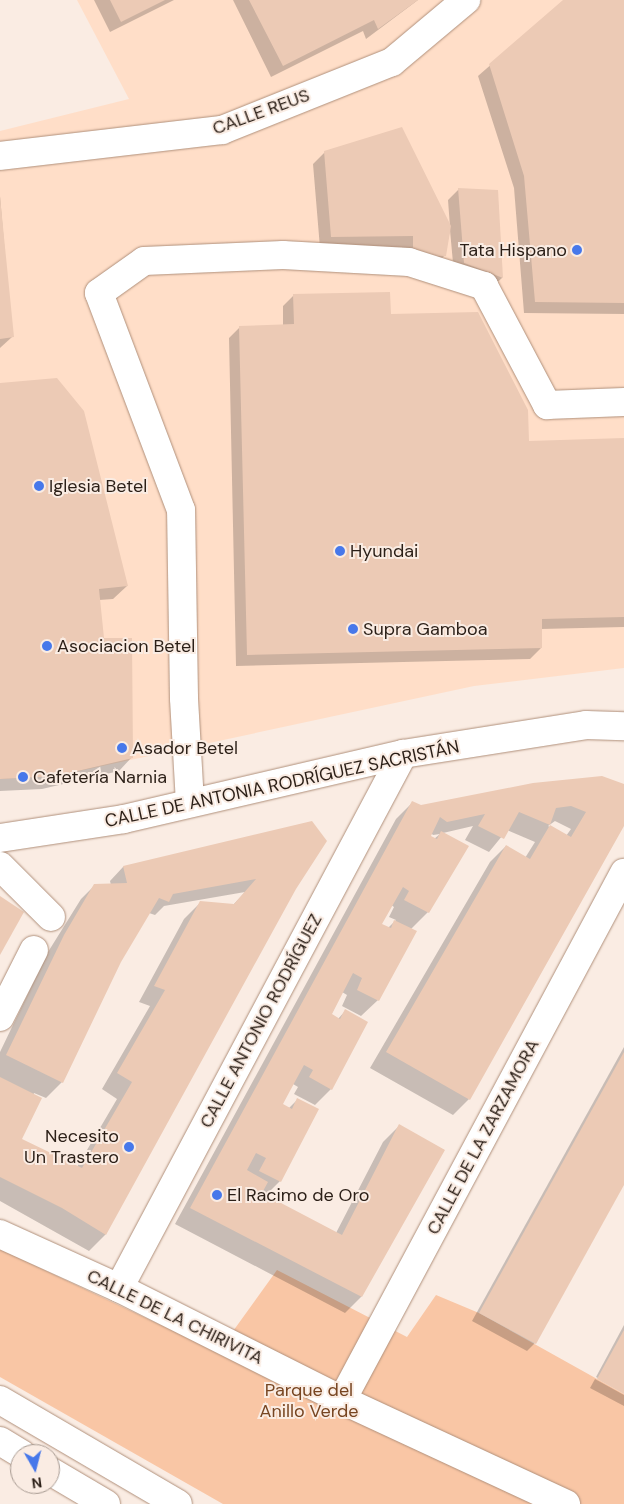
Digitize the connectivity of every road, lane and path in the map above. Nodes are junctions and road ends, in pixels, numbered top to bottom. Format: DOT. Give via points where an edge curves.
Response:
graph roads {
  1 [pos="466,0"];
  2 [pos="0,156"];
  3 [pos="624,402"];
  4 [pos="624,726"];
  5 [pos="403,754"];
  6 [pos="190,803"];
  7 [pos="0,838"];
  8 [pos="0,866"];
  9 [pos="624,873"];
  10 [pos="51,917"];
  11 [pos="34,950"];
  12 [pos="0,1017"];
  13 [pos="0,1234"];
  14 [pos="119,1288"];
  15 [pos="0,1400"];
  16 [pos="342,1400"];
  17 [pos="60,1477"];
  18 [pos="106,1504"];
  19 [pos="178,1504"];
  20 [pos="566,1504"];
  1 -- 2 [label="street, CALLE REUS" via="392,62 222,130"];
  3 -- 6 [label="street" via="547,405 484,286 409,262 283,255 144,261 99,293 181,510 184,698"];
  4 -- 5 [label="street, CALLE DE ANTONIA RODRÍGUEZ SACRISTÁN" via="586,726"];
  5 -- 6 [label="street, CALLE DE ANTONIA RODRÍGUEZ SACRISTÁN"];
  5 -- 14 [label="street, CALLE ANTONIO RODRÍGUEZ"];
  6 -- 7 [label="street, CALLE DE ANTONIA RODRÍGUEZ SACRISTÁN" via="115,821"];
  8 -- 10 [label="street"];
  9 -- 16 [label="street, CALLE DE LA ZARZAMORA"];
  11 -- 12 [label="street"];
  13 -- 14 [label="street, CALLE DE LA CHIRIVITA"];
  14 -- 16 [label="street, CALLE DE LA CHIRIVITA"];
  15 -- 19 [label="street"];
  16 -- 20 [label="street, CALLE DE LA CHIRIVITA"];
  17 -- 18 [label="street"];
}
